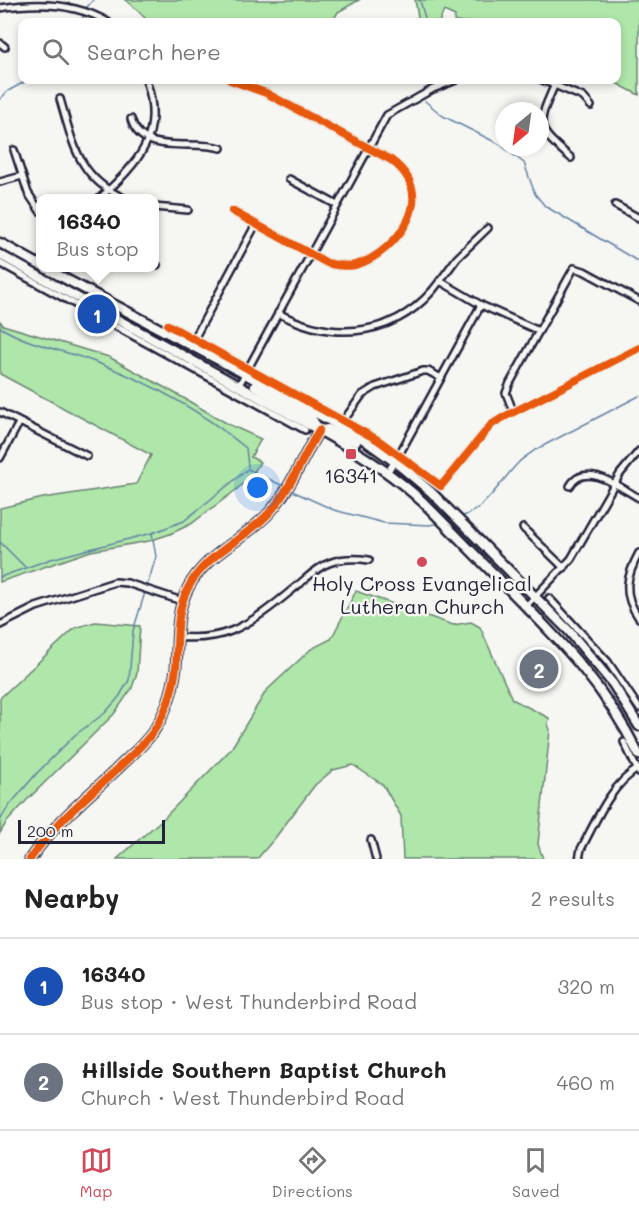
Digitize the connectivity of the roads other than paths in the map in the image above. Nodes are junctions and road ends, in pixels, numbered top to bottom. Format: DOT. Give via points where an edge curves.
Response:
graph roads {
  1 [pos="0,8"];
  2 [pos="99,18"];
  3 [pos="148,84"];
  4 [pos="241,84"];
  5 [pos="446,84"];
  6 [pos="555,84"];
  7 [pos="60,99"];
  8 [pos="591,106"];
  9 [pos="131,118"];
  10 [pos="148,140"];
  11 [pos="368,147"];
  12 [pos="221,148"];
  13 [pos="14,150"];
  14 [pos="571,158"];
  15 [pos="22,176"];
  16 [pos="289,179"];
  17 [pos="0,182"];
  18 [pos="109,190"];
  19 [pos="104,194"];
  20 [pos="116,194"];
  21 [pos="36,205"];
  22 [pos="337,205"];
  23 [pos="615,205"];
  24 [pos="159,207"];
  25 [pos="188,210"];
  26 [pos="232,211"];
  27 [pos="639,218"];
  28 [pos="256,224"];
  29 [pos="488,228"];
  30 [pos="0,243"];
  31 [pos="310,254"];
  32 [pos="0,255"];
  33 [pos="0,263"];
  34 [pos="36,263"];
  35 [pos="54,272"];
  36 [pos="58,272"];
  37 [pos="440,280"];
  38 [pos="49,282"];
  39 [pos="76,285"];
  40 [pos="69,297"];
  41 [pos="639,301"];
  42 [pos="481,305"];
  43 [pos="278,313"];
  44 [pos="168,325"];
  45 [pos="539,331"];
  46 [pos="194,339"];
  47 [pos="639,348"];
  48 [pos="247,371"];
  49 [pos="441,378"];
  50 [pos="239,385"];
  51 [pos="513,411"];
  52 [pos="0,412"];
  53 [pos="283,414"];
  54 [pos="344,420"];
  55 [pos="20,423"];
  56 [pos="305,430"];
  57 [pos="319,430"];
  58 [pos="376,449"];
  59 [pos="639,451"];
  60 [pos="87,456"];
  61 [pos="0,458"];
  62 [pos="397,458"];
  63 [pos="387,472"];
  64 [pos="614,484"];
  65 [pos="570,486"];
  66 [pos="639,498"];
  67 [pos="524,528"];
  68 [pos="475,537"];
  69 [pos="466,546"];
  70 [pos="638,557"];
  71 [pos="369,560"];
  72 [pos="564,568"];
  73 [pos="535,597"];
  74 [pos="549,598"];
  75 [pos="182,601"];
  76 [pos="526,606"];
  77 [pos="556,612"];
  78 [pos="639,618"];
  79 [pos="0,625"];
  80 [pos="177,638"];
  81 [pos="639,708"];
  82 [pos="639,725"];
  83 [pos="627,731"];
  84 [pos="624,742"];
  85 [pos="639,755"];
  86 [pos="638,770"];
  87 [pos="371,840"];
  88 [pos="30,859"];
  89 [pos="376,859"];
  90 [pos="579,859"];
  1 -- 2 [label="street" via="58,5"];
  3 -- 10 [label="street" via="153,105"];
  4 -- 11 [label="street" via="266,93"];
  5 -- 11 [label="street" via="387,115"];
  6 -- 8 [label="street"];
  6 -- 14 [label="street" via="541,126 548,138"];
  7 -- 18 [label="street" via="75,152 91,176"];
  9 -- 10 [label="street" via="135,130"];
  10 -- 12 [label="street"];
  10 -- 18 [label="street" via="137,161"];
  11 -- 22 [label="street"];
  11 -- 31 [label="street" via="398,166 410,182 414,202 407,223 380,254 361,263 340,266"];
  13 -- 15 [label="street"];
  15 -- 17 [label="street"];
  15 -- 21 [label="street"];
  16 -- 22 [label="street"];
  18 -- 19 [label="street"];
  18 -- 20 [label="street"];
  22 -- 31 [label="street"];
  23 -- 27 [label="street"];
  24 -- 25 [label="street"];
  26 -- 28 [label="street"];
  28 -- 31 [label="street"];
  28 -- 46 [label="street"];
  29 -- 37 [label="street"];
  30 -- 34 [label="main road"];
  31 -- 43 [label="street"];
  32 -- 38 [label="main road"];
  33 -- 40 [label="street"];
  35 -- 38 [label="street"];
  36 -- 39 [label="main road"];
  37 -- 42 [label="street"];
  37 -- 43 [label="street" via="425,300 408,313 367,329 321,330"];
  38 -- 40 [label="main road"];
  39 -- 40 [label="main road"];
  39 -- 48 [label="main road"];
  40 -- 50 [label="main road"];
  40 -- 53 [label="street"];
  41 -- 45 [label="street" via="574,268"];
  42 -- 45 [label="street"];
  42 -- 49 [label="street"];
  43 -- 48 [label="street"];
  44 -- 46 [label="street"];
  45 -- 51 [label="street" via="507,389"];
  46 -- 48 [label="street"];
  47 -- 51 [label="street"];
  48 -- 50 [label="street"];
  48 -- 54 [label="street"];
  48 -- 57 [label="main road" via="250,383 311,418"];
  48 -- 58 [label="main road"];
  49 -- 54 [label="street" via="423,371 375,387 362,395"];
  49 -- 62 [label="street"];
  50 -- 53 [label="main road"];
  51 -- 62 [label="street" via="491,425 441,486"];
  52 -- 55 [label="street"];
  53 -- 56 [label="street"];
  53 -- 57 [label="main road"];
  54 -- 62 [label="street"];
  55 -- 60 [label="street"];
  55 -- 61 [label="street"];
  57 -- 58 [label="main road" via="328,429"];
  57 -- 63 [label="main road"];
  57 -- 75 [label="main road" via="270,512 204,565"];
  58 -- 62 [label="main road"];
  59 -- 64 [label="street"];
  62 -- 63 [label="street"];
  62 -- 68 [label="main road"];
  63 -- 69 [label="main road"];
  64 -- 65 [label="street" via="600,477 581,475"];
  64 -- 66 [label="street"];
  64 -- 72 [label="street"];
  67 -- 72 [label="street"];
  68 -- 69 [label="main road"];
  68 -- 73 [label="main road"];
  69 -- 76 [label="main road"];
  70 -- 78 [label="street" via="627,585 632,608"];
  71 -- 80 [label="street" via="349,558 327,563 233,631 215,637"];
  72 -- 73 [label="street"];
  73 -- 76 [label="street"];
  73 -- 77 [label="main road"];
  74 -- 77 [label="street"];
  75 -- 79 [label="street" via="115,582 36,607"];
  75 -- 80 [label="main road"];
  76 -- 83 [label="main road" via="588,673"];
  77 -- 81 [label="street" via="608,662"];
  77 -- 82 [label="main road" via="599,665"];
  80 -- 88 [label="main road" via="173,685 153,731 138,750 57,825"];
  82 -- 83 [label="main road"];
  83 -- 85 [label="main road"];
  84 -- 86 [label="street"];
  86 -- 90 [label="street" via="612,793"];
  87 -- 89 [label="street"];
}
